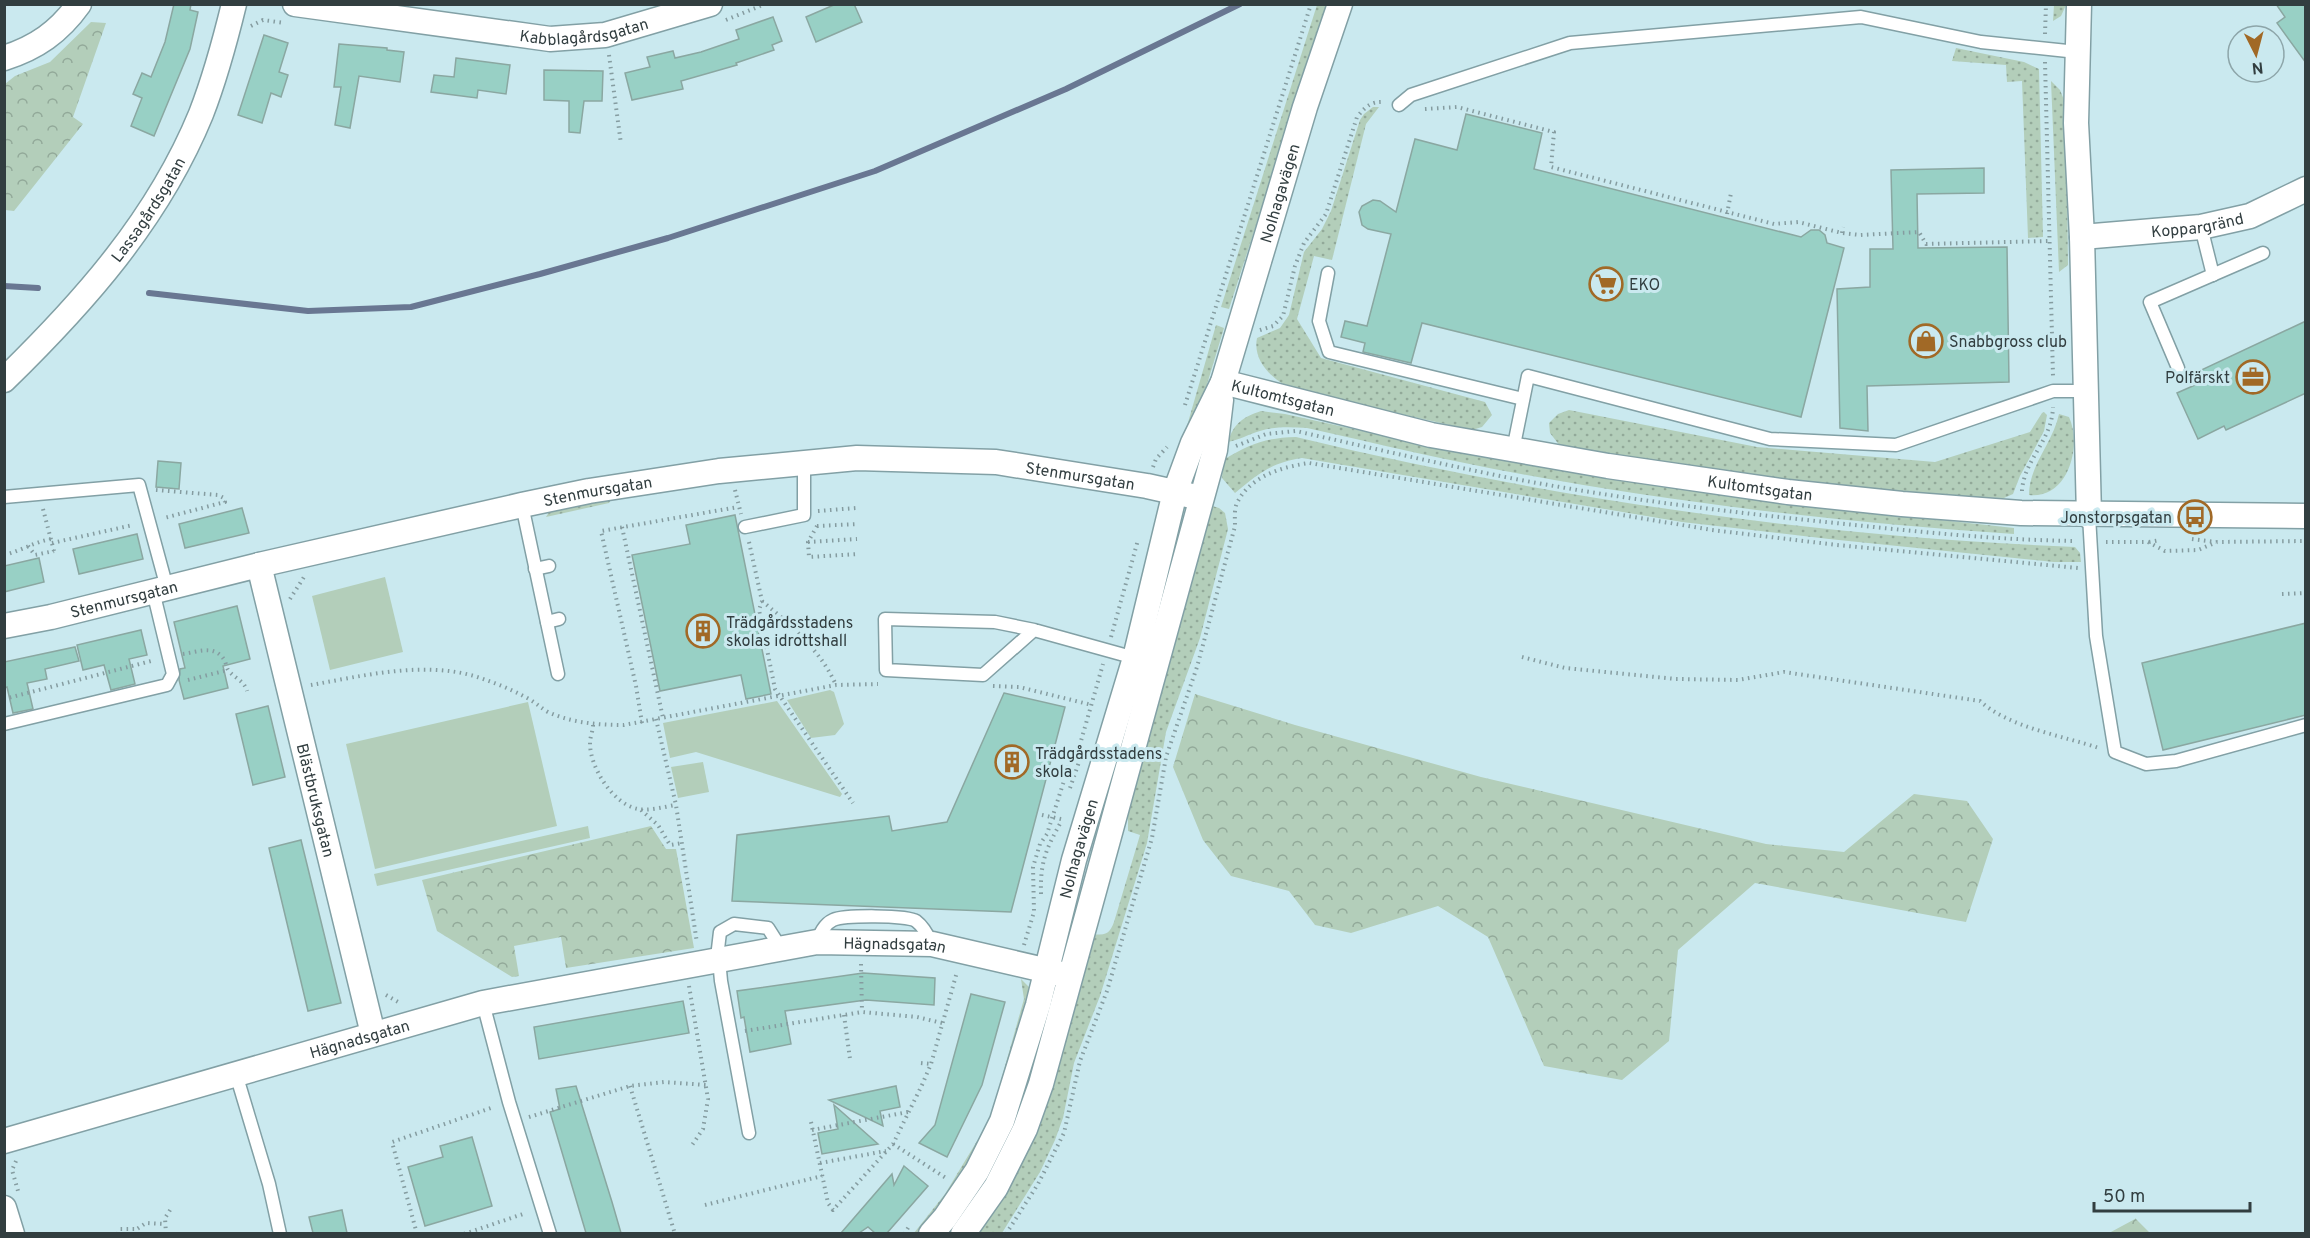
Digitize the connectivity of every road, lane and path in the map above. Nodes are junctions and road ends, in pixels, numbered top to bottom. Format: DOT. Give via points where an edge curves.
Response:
graph roads {
  1 [pos="79,4"];
  2 [pos="234,4"];
  3 [pos="765,4"];
  4 [pos="1311,4"];
  5 [pos="1340,4"];
  6 [pos="2046,4"];
  7 [pos="2079,4"];
  8 [pos="718,12"];
  9 [pos="295,15"];
  10 [pos="459,15"];
  11 [pos="250,26"];
  12 [pos="2045,50"];
  13 [pos="617,52"];
  14 [pos="2077,52"];
  15 [pos="609,54"];
  16 [pos="598,55"];
  17 [pos="4,58"];
  18 [pos="1384,102"];
  19 [pos="1399,105"];
  20 [pos="1415,110"];
  21 [pos="621,144"];
  22 [pos="2305,190"];
  23 [pos="1731,193"];
  24 [pos="1727,214"];
  25 [pos="1843,227"];
  26 [pos="2201,227"];
  27 [pos="1842,233"];
  28 [pos="2082,237"];
  29 [pos="2048,241"];
  30 [pos="2264,253"];
  31 [pos="1328,273"];
  32 [pos="2213,275"];
  33 [pos="1259,330"];
  34 [pos="2178,368"];
  35 [pos="4,380"];
  36 [pos="1223,382"];
  37 [pos="2053,391"];
  38 [pos="2086,391"];
  39 [pos="1523,399"];
  40 [pos="1182,415"];
  41 [pos="1513,450"];
  42 [pos="808,475"];
  43 [pos="746,488"];
  44 [pos="140,489"];
  45 [pos="734,489"];
  46 [pos="725,490"];
  47 [pos="1175,492"];
  48 [pos="39,494"];
  49 [pos="2021,495"];
  50 [pos="4,497"];
  51 [pos="1201,498"];
  52 [pos="225,502"];
  53 [pos="522,505"];
  54 [pos="738,507"];
  55 [pos="856,508"];
  56 [pos="817,511"];
  57 [pos="2089,516"];
  58 [pos="2306,516"];
  59 [pos="858,524"];
  60 [pos="818,526"];
  61 [pos="622,527"];
  62 [pos="745,527"];
  63 [pos="51,539"];
  64 [pos="857,539"];
  65 [pos="1138,539"];
  66 [pos="2192,539"];
  67 [pos="2160,540"];
  68 [pos="808,542"];
  69 [pos="2148,542"];
  70 [pos="2217,542"];
  71 [pos="28,546"];
  72 [pos="858,554"];
  73 [pos="4,555"];
  74 [pos="259,565"];
  75 [pos="549,566"];
  76 [pos="535,569"];
  77 [pos="2091,569"];
  78 [pos="315,575"];
  79 [pos="160,590"];
  80 [pos="2306,593"];
  81 [pos="2282,594"];
  82 [pos="762,601"];
  83 [pos="288,602"];
  84 [pos="559,619"];
  85 [pos="547,622"];
  86 [pos="4,626"];
  87 [pos="1034,630"];
  88 [pos="1108,650"];
  89 [pos="168,656"];
  90 [pos="1522,657"];
  91 [pos="1135,658"];
  92 [pos="228,670"];
  93 [pos="558,674"];
  94 [pos="307,675"];
  95 [pos="170,679"];
  96 [pos="880,684"];
  97 [pos="836,686"];
  98 [pos="990,686"];
  99 [pos="247,691"];
  100 [pos="779,696"];
  101 [pos="4,699"];
  102 [pos="1092,705"];
  103 [pos="663,718"];
  104 [pos="656,720"];
  105 [pos="642,723"];
  106 [pos="4,724"];
  107 [pos="593,725"];
  108 [pos="2306,725"];
  109 [pos="2115,752"];
  110 [pos="853,803"];
  111 [pos="675,805"];
  112 [pos="641,810"];
  113 [pos="1042,815"];
  114 [pos="1053,818"];
  115 [pos="1071,822"];
  116 [pos="682,843"];
  117 [pos="778,949"];
  118 [pos="1023,949"];
  119 [pos="718,954"];
  120 [pos="861,960"];
  121 [pos="685,965"];
  122 [pos="958,968"];
  123 [pos="1046,969"];
  124 [pos="1070,976"];
  125 [pos="384,994"];
  126 [pos="483,1003"];
  127 [pos="403,1005"];
  128 [pos="862,1012"];
  129 [pos="844,1015"];
  130 [pos="942,1023"];
  131 [pos="729,1026"];
  132 [pos="373,1034"];
  133 [pos="850,1059"];
  134 [pos="921,1063"];
  135 [pos="931,1064"];
  136 [pos="237,1074"];
  137 [pos="706,1085"];
  138 [pos="630,1086"];
  139 [pos="509,1102"];
  140 [pos="909,1112"];
  141 [pos="515,1121"];
  142 [pos="811,1122"];
  143 [pos="812,1130"];
  144 [pos="749,1133"];
  145 [pos="4,1141"];
  146 [pos="892,1144"];
  147 [pos="692,1145"];
  148 [pos="887,1150"];
  149 [pos="819,1163"];
  150 [pos="952,1169"];
  151 [pos="822,1176"];
  152 [pos="947,1178"];
  153 [pos="940,1187"];
  154 [pos="705,1205"];
  155 [pos="172,1207"];
  156 [pos="4,1208"];
  157 [pos="542,1208"];
  158 [pos="165,1224"];
  159 [pos="921,1229"];
  160 [pos="137,1231"];
  161 [pos="12,1233"];
  162 [pos="118,1233"];
  163 [pos="166,1233"];
  164 [pos="280,1233"];
  165 [pos="417,1233"];
  166 [pos="464,1233"];
  167 [pos="550,1233"];
  168 [pos="675,1233"];
  169 [pos="904,1233"];
  170 [pos="963,1233"];
  171 [pos="1006,1233"];
  1 -- 17 [label="street" via="41,43"];
  2 -- 35 [label="street, Lassagårdsgatan" via="201,114 148,213 118,258 81,302"];
  3 -- 8 [label="path"];
  4 -- 40 [label="path"];
  5 -- 36 [label="street, Nolhagavägen"];
  6 -- 12 [label="path"];
  7 -- 14 [label="street"];
  8 -- 10 [label="street, Kabblagårdsgatan" via="605,35 550,39"];
  9 -- 10 [label="street, Kabblagårdsgatan"];
  9 -- 11 [label="path"];
  12 -- 14 [label="lane"];
  12 -- 19 [label="lane" via="1981,42 1861,17 1570,43 1411,95"];
  12 -- 29 [label="path"];
  13 -- 15 [label="path"];
  14 -- 28 [label="street"];
  15 -- 16 [label="path"];
  15 -- 21 [label="path"];
  18 -- 33 [label="path" via="1365,106 1358,117 1326,214 1304,243 1295,266 1283,316 1273,326"];
  20 -- 24 [label="path" via="1457,107 1554,132 1551,167"];
  22 -- 26 [label="street, Koppargränd" via="2250,216"];
  23 -- 24 [label="path"];
  24 -- 27 [label="path" via="1774,224 1798,222"];
  25 -- 27 [label="path"];
  26 -- 28 [label="street, Koppargränd"];
  26 -- 32 [label="lane"];
  27 -- 29 [label="path" via="1919,232 1926,244"];
  28 -- 38 [label="street"];
  29 -- 37 [label="path"];
  30 -- 32 [label="lane"];
  31 -- 39 [label="lane" via="1319,321 1329,352"];
  32 -- 34 [label="lane" via="2150,302"];
  36 -- 41 [label="street, Kultomtsgatan" via="1431,435"];
  36 -- 47 [label="street, Nolhagavägen" via="1193,443"];
  36 -- 51 [label="street, Nolhagavägen" via="1215,450"];
  37 -- 38 [label="lane"];
  37 -- 39 [label="lane" via="1896,445 1770,439 1528,376"];
  37 -- 49 [label="path" via="2047,435 2022,481"];
  38 -- 57 [label="street"];
  39 -- 41 [label="lane"];
  41 -- 57 [label="street, Kultomtsgatan" via="1788,492"];
  42 -- 47 [label="street, Stenmursgatan" via="857,458 996,462"];
  42 -- 53 [label="street, Stenmursgatan" via="719,471"];
  42 -- 56 [label="path"];
  42 -- 62 [label="lane" via="804,515"];
  43 -- 45 [label="path"];
  44 -- 48 [label="lane" via="139,485"];
  44 -- 52 [label="path" via="218,495"];
  44 -- 79 [label="lane"];
  45 -- 46 [label="path"];
  45 -- 54 [label="path"];
  47 -- 51 [label="street, Stenmursgatan"];
  47 -- 91 [label="street, Nolhagavägen"];
  48 -- 50 [label="lane"];
  48 -- 63 [label="path"];
  51 -- 124 [label="street, Nolhagavägen"];
  53 -- 74 [label="street, Stenmursgatan"];
  53 -- 76 [label="lane"];
  54 -- 61 [label="path"];
  54 -- 62 [label="path"];
  55 -- 56 [label="path"];
  56 -- 60 [label="path"];
  57 -- 58 [label="street, Kultomtsgatan"];
  57 -- 77 [label="lane"];
  59 -- 60 [label="path"];
  60 -- 68 [label="path"];
  61 -- 103 [label="path"];
  61 -- 105 [label="path" via="601,531"];
  62 -- 82 [label="path"];
  63 -- 71 [label="path"];
  63 -- 71 [label="path" via="55,553 35,555"];
  64 -- 68 [label="path"];
  65 -- 88 [label="path"];
  66 -- 70 [label="path"];
  67 -- 69 [label="path"];
  68 -- 72 [label="path" via="809,557"];
  71 -- 73 [label="path"];
  74 -- 79 [label="street, Stenmursgatan"];
  74 -- 132 [label="street, Blästbruksgatan"];
  75 -- 76 [label="lane"];
  76 -- 85 [label="lane"];
  77 -- 109 [label="lane" via="2096,636"];
  77 -- 171 [label="path" via="1712,530 1309,463 1266,474 1236,504 1235,526 1197,668 1166,757 1152,837 1107,991 1080,1061 1064,1132 1038,1184"];
  78 -- 83 [label="path" via="304,577"];
  79 -- 86 [label="street, Stenmursgatan"];
  79 -- 89 [label="lane"];
  80 -- 81 [label="path"];
  82 -- 97 [label="path" via="811,647"];
  82 -- 100 [label="path" via="759,610"];
  84 -- 85 [label="lane"];
  85 -- 93 [label="lane"];
  87 -- 87 [label="lane" via="995,621 885,619 886,670 983,675"];
  87 -- 88 [label="lane"];
  88 -- 91 [label="lane"];
  88 -- 102 [label="path"];
  89 -- 92 [label="path" via="218,652"];
  89 -- 95 [label="lane" via="173,674"];
  89 -- 101 [label="path"];
  90 -- 109 [label="path" via="1565,668 1676,679 1738,680 1784,672 1980,701 1991,711 2022,723"];
  91 -- 123 [label="street, Nolhagavägen" via="1074,860"];
  92 -- 95 [label="path" via="179,682"];
  92 -- 99 [label="path" via="246,685"];
  94 -- 107 [label="path" via="310,686 415,669 471,675 500,685 564,718"];
  95 -- 106 [label="lane" via="166,685"];
  96 -- 97 [label="path"];
  97 -- 100 [label="path"];
  98 -- 102 [label="path" via="1019,687"];
  100 -- 103 [label="path"];
  100 -- 110 [label="path"];
  102 -- 114 [label="path"];
  103 -- 104 [label="path"];
  104 -- 105 [label="path"];
  104 -- 111 [label="path"];
  105 -- 107 [label="path"];
  107 -- 112 [label="path" via="590,744 598,774 617,799"];
  108 -- 109 [label="lane" via="2176,761 2146,764"];
  111 -- 112 [label="path"];
  111 -- 116 [label="path"];
  112 -- 116 [label="path" via="658,825 670,845"];
  113 -- 114 [label="path"];
  114 -- 115 [label="path"];
  114 -- 118 [label="path" via="1033,867 1034,912"];
  116 -- 119 [label="path" via="698,952"];
  117 -- 119 [label="street, Hägnadsgatan"];
  117 -- 119 [label="lane" via="768,928 734,924 720,932"];
  117 -- 123 [label="street, Hägnadsgatan" via="817,942 932,944"];
  119 -- 121 [label="street, Hägnadsgatan"];
  119 -- 131 [label="lane"];
  120 -- 128 [label="path"];
  121 -- 126 [label="street, Hägnadsgatan"];
  121 -- 137 [label="path"];
  122 -- 130 [label="path"];
  123 -- 124 [label="street, Hägnadsgatan"];
  123 -- 159 [label="street, Nolhagavägen" via="1002,1121 945,1218"];
  124 -- 170 [label="street, Nolhagavägen" via="1025,1129 996,1186"];
  125 -- 127 [label="path"];
  126 -- 132 [label="street, Hägnadsgatan"];
  126 -- 139 [label="lane"];
  128 -- 129 [label="path"];
  128 -- 130 [label="path"];
  129 -- 131 [label="path" via="741,1031 740,1024"];
  129 -- 133 [label="path"];
  130 -- 135 [label="path"];
  131 -- 144 [label="lane"];
  132 -- 136 [label="street, Hägnadsgatan"];
  134 -- 135 [label="path"];
  135 -- 140 [label="path"];
  136 -- 145 [label="street, Hägnadsgatan"];
  136 -- 164 [label="lane"];
  137 -- 138 [label="path" via="664,1082"];
  137 -- 147 [label="path" via="703,1129"];
  138 -- 141 [label="path"];
  138 -- 168 [label="path"];
  139 -- 141 [label="lane"];
  139 -- 165 [label="path" via="392,1142"];
  140 -- 143 [label="path"];
  140 -- 146 [label="path"];
  141 -- 157 [label="lane"];
  142 -- 143 [label="path"];
  143 -- 149 [label="path"];
  146 -- 148 [label="path"];
  146 -- 152 [label="path"];
  148 -- 149 [label="path"];
  148 -- 151 [label="path" via="833,1210"];
  149 -- 151 [label="path"];
  150 -- 152 [label="path"];
  151 -- 154 [label="path"];
  152 -- 153 [label="path"];
  155 -- 158 [label="path"];
  156 -- 161 [label="street"];
  157 -- 166 [label="path"];
  157 -- 167 [label="lane"];
  158 -- 160 [label="path" via="146,1223"];
  158 -- 163 [label="path"];
  159 -- 169 [label="path"];
  160 -- 162 [label="path" via="120,1229"];
}
